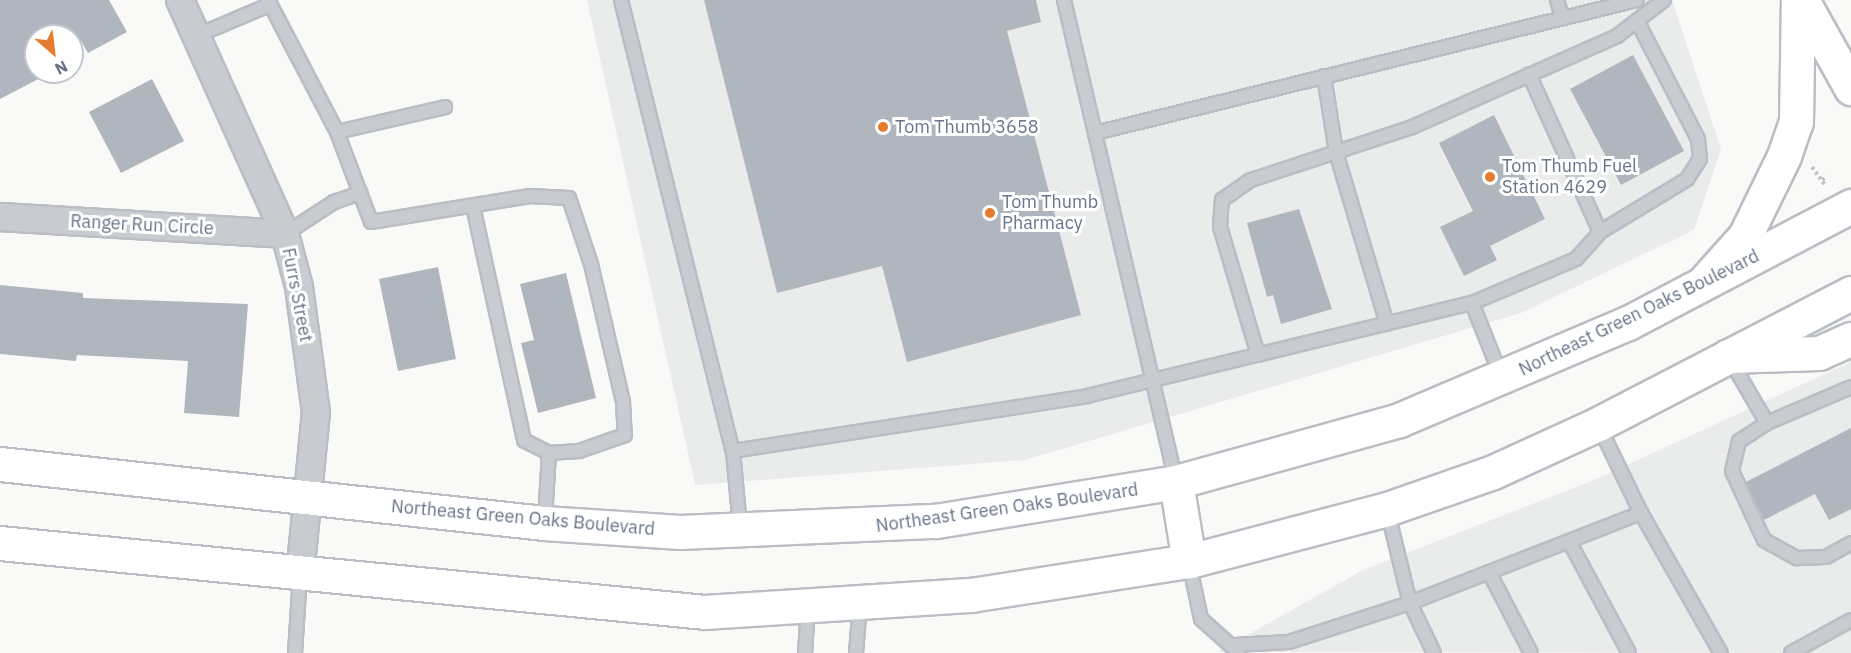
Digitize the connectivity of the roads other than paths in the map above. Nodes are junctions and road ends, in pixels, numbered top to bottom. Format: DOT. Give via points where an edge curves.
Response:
graph roads {
  1 [pos="180,0"];
  2 [pos="621,0"];
  3 [pos="1064,0"];
  4 [pos="1557,0"];
  5 [pos="1637,0"];
  6 [pos="1664,0"];
  7 [pos="1802,0"];
  8 [pos="268,2"];
  9 [pos="1562,16"];
  10 [pos="1637,21"];
  11 [pos="196,36"];
  12 [pos="1851,39"];
  13 [pos="1529,74"];
  14 [pos="1324,76"];
  15 [pos="1851,88"];
  16 [pos="445,107"];
  17 [pos="337,132"];
  18 [pos="1095,133"];
  19 [pos="1336,152"];
  20 [pos="360,193"];
  21 [pos="473,206"];
  22 [pos="1851,206"];
  23 [pos="0,217"];
  24 [pos="1600,232"];
  25 [pos="285,234"];
  26 [pos="1703,283"];
  27 [pos="1851,293"];
  28 [pos="1472,303"];
  29 [pos="1387,324"];
  30 [pos="1851,339"];
  31 [pos="1258,355"];
  32 [pos="1728,356"];
  33 [pos="1503,380"];
  34 [pos="1154,381"];
  35 [pos="1851,387"];
  36 [pos="1767,423"];
  37 [pos="1598,424"];
  38 [pos="733,451"];
  39 [pos="549,453"];
  40 [pos="0,464"];
  41 [pos="1176,482"];
  42 [pos="309,498"];
  43 [pos="1388,509"];
  44 [pos="1641,513"];
  45 [pos="544,523"];
  46 [pos="741,531"];
  47 [pos="1569,541"];
  48 [pos="0,543"];
  49 [pos="1851,543"];
  50 [pos="1189,561"];
  51 [pos="1489,572"];
  52 [pos="300,576"];
  53 [pos="860,603"];
  54 [pos="1410,603"];
  55 [pos="808,608"];
  56 [pos="1851,620"];
  57 [pos="1237,649"];
  58 [pos="295,653"];
  59 [pos="805,653"];
  60 [pos="856,653"];
  61 [pos="1434,653"];
  62 [pos="1531,653"];
  63 [pos="1629,653"];
  64 [pos="1721,653"];
  65 [pos="1791,653"];
  1 -- 11 [label="street, Furrs Street"];
  2 -- 38 [label="lane"];
  3 -- 18 [label="lane"];
  4 -- 9 [label="lane"];
  5 -- 9 [label="lane"];
  6 -- 10 [label="lane"];
  7 -- 12 [label="main road"];
  7 -- 15 [label="main road"];
  7 -- 26 [label="main road" via="1796,122 1745,236"];
  8 -- 11 [label="lane"];
  8 -- 17 [label="lane"];
  9 -- 14 [label="lane"];
  10 -- 13 [label="lane" via="1617,36"];
  10 -- 24 [label="lane" via="1698,139 1700,159 1687,179"];
  11 -- 25 [label="street, Furrs Street"];
  13 -- 19 [label="lane" via="1412,127"];
  13 -- 24 [label="lane"];
  14 -- 18 [label="lane"];
  14 -- 19 [label="lane"];
  16 -- 17 [label="lane"];
  17 -- 20 [label="lane"];
  18 -- 34 [label="lane"];
  19 -- 29 [label="lane"];
  19 -- 31 [label="lane" via="1251,180 1222,200 1220,227"];
  20 -- 21 [label="lane" via="371,222"];
  20 -- 25 [label="lane" via="334,202"];
  21 -- 39 [label="lane" via="518,426 524,440"];
  21 -- 39 [label="lane" via="530,196 569,198 591,264 623,402 625,435 593,449"];
  22 -- 26 [label="main road, Northeast Green Oaks Boulevard"];
  23 -- 25 [label="street, Ranger Run Circle"];
  24 -- 28 [label="lane" via="1576,259"];
  25 -- 42 [label="street, Furrs Street" via="299,287 316,412"];
  26 -- 33 [label="main road, Northeast Green Oaks Boulevard"];
  27 -- 32 [label="main road"];
  28 -- 29 [label="lane"];
  28 -- 33 [label="lane"];
  29 -- 31 [label="lane"];
  30 -- 32 [label="main road" via="1819,353"];
  31 -- 34 [label="lane"];
  32 -- 36 [label="lane"];
  32 -- 37 [label="main road"];
  33 -- 41 [label="main road, Northeast Green Oaks Boulevard" via="1353,436"];
  34 -- 38 [label="lane" via="1076,398"];
  34 -- 41 [label="lane"];
  35 -- 36 [label="lane"];
  36 -- 49 [label="lane" via="1739,441 1732,471 1764,540 1797,558 1826,557"];
  37 -- 43 [label="main road" via="1493,472"];
  37 -- 44 [label="lane"];
  38 -- 46 [label="lane"];
  39 -- 45 [label="lane"];
  40 -- 42 [label="main road, Northeast Green Oaks Boulevard"];
  41 -- 46 [label="main road, Northeast Green Oaks Boulevard" via="936,521"];
  41 -- 50 [label="main road"];
  42 -- 45 [label="main road, Northeast Green Oaks Boulevard"];
  42 -- 52 [label="street, Furrs Street"];
  43 -- 50 [label="main road"];
  43 -- 54 [label="lane"];
  44 -- 47 [label="lane"];
  44 -- 64 [label="lane"];
  45 -- 46 [label="main road, Northeast Green Oaks Boulevard"];
  47 -- 51 [label="lane"];
  47 -- 63 [label="lane"];
  48 -- 52 [label="main road"];
  50 -- 53 [label="main road" via="971,595"];
  50 -- 57 [label="lane" via="1201,619"];
  51 -- 54 [label="lane"];
  51 -- 62 [label="lane"];
  52 -- 55 [label="main road" via="687,612"];
  52 -- 58 [label="lane"];
  53 -- 55 [label="main road"];
  53 -- 60 [label="lane"];
  54 -- 57 [label="lane" via="1289,642"];
  54 -- 61 [label="lane"];
  55 -- 59 [label="lane"];
  56 -- 65 [label="lane"];
}
